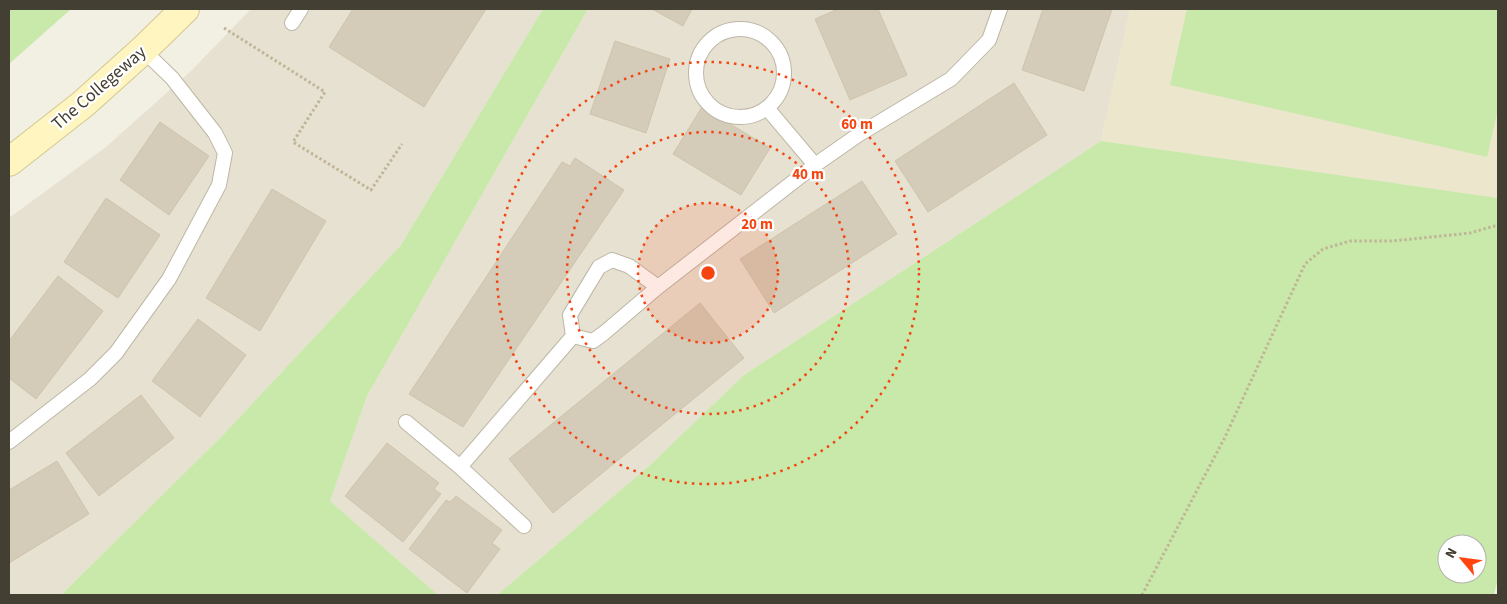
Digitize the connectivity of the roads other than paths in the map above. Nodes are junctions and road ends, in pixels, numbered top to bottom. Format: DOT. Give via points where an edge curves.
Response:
graph roads {
  1 [pos="185,9"];
  2 [pos="301,9"];
  3 [pos="1000,9"];
  4 [pos="292,23"];
  5 [pos="143,50"];
  6 [pos="767,108"];
  7 [pos="9,162"];
  8 [pos="814,165"];
  9 [pos="658,288"];
  10 [pos="573,336"];
  11 [pos="406,422"];
  12 [pos="9,442"];
  13 [pos="460,467"];
  14 [pos="524,526"];
  1 -- 5 [label="street, The Collegeway"];
  2 -- 4 [label="lane"];
  3 -- 8 [label="lane" via="989,40 950,79"];
  5 -- 7 [label="street, The Collegeway"];
  5 -- 12 [label="lane" via="172,78 215,133 224,153 219,185 169,279 116,353 90,379"];
  6 -- 6 [label="lane" via="781,90 784,67 775,45 757,31 734,28 713,37 699,56 696,79 705,100 723,114 746,117"];
  6 -- 8 [label="lane"];
  8 -- 9 [label="lane"];
  9 -- 10 [label="lane" via="593,341"];
  9 -- 10 [label="lane" via="630,266 612,260 599,267 570,315"];
  10 -- 13 [label="lane"];
  11 -- 13 [label="lane"];
  13 -- 14 [label="lane"];
}
